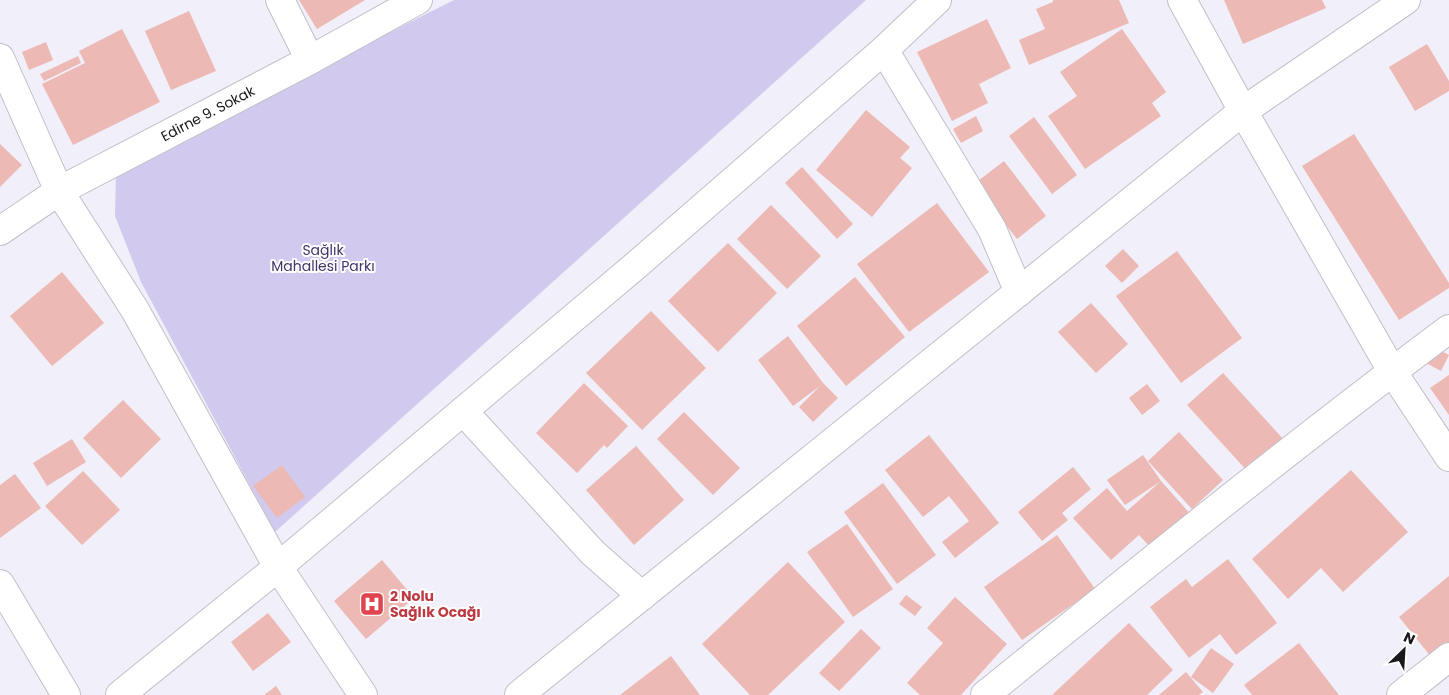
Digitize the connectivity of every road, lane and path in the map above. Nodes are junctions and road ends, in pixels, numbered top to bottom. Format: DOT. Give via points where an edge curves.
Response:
graph roads {
  1 [pos="280,0"];
  2 [pos="418,0"];
  3 [pos="937,0"];
  4 [pos="1182,0"];
  5 [pos="1406,0"];
  6 [pos="884,50"];
  7 [pos="0,58"];
  8 [pos="310,60"];
  9 [pos="1243,111"];
  10 [pos="59,191"];
  11 [pos="0,232"];
  12 [pos="1019,292"];
  13 [pos="1449,329"];
  14 [pos="1392,372"];
  15 [pos="463,412"];
  16 [pos="1449,458"];
  17 [pos="278,567"];
  18 [pos="0,584"];
  19 [pos="642,596"];
  20 [pos="1449,657"];
  21 [pos="66,695"];
  22 [pos="120,695"];
  23 [pos="363,695"];
  24 [pos="519,695"];
  25 [pos="985,695"];
  26 [pos="1402,695"];
  1 -- 8 [label="street"];
  2 -- 8 [label="street, Edirne 9. Sokak"];
  3 -- 6 [label="street"];
  4 -- 9 [label="street"];
  5 -- 9 [label="street"];
  6 -- 12 [label="street" via="992,228"];
  6 -- 15 [label="street"];
  7 -- 10 [label="street"];
  8 -- 10 [label="street, Edirne 9. Sokak"];
  9 -- 12 [label="street"];
  9 -- 14 [label="street"];
  10 -- 11 [label="street, Edirne 9. Sokak"];
  10 -- 17 [label="street" via="135,310"];
  12 -- 19 [label="street"];
  13 -- 14 [label="street"];
  14 -- 16 [label="street"];
  14 -- 25 [label="street" via="1146,564"];
  15 -- 17 [label="street"];
  15 -- 19 [label="street" via="593,553"];
  17 -- 22 [label="street"];
  17 -- 23 [label="street"];
  18 -- 21 [label="street"];
  19 -- 24 [label="street"];
  20 -- 26 [label="street"];
}
